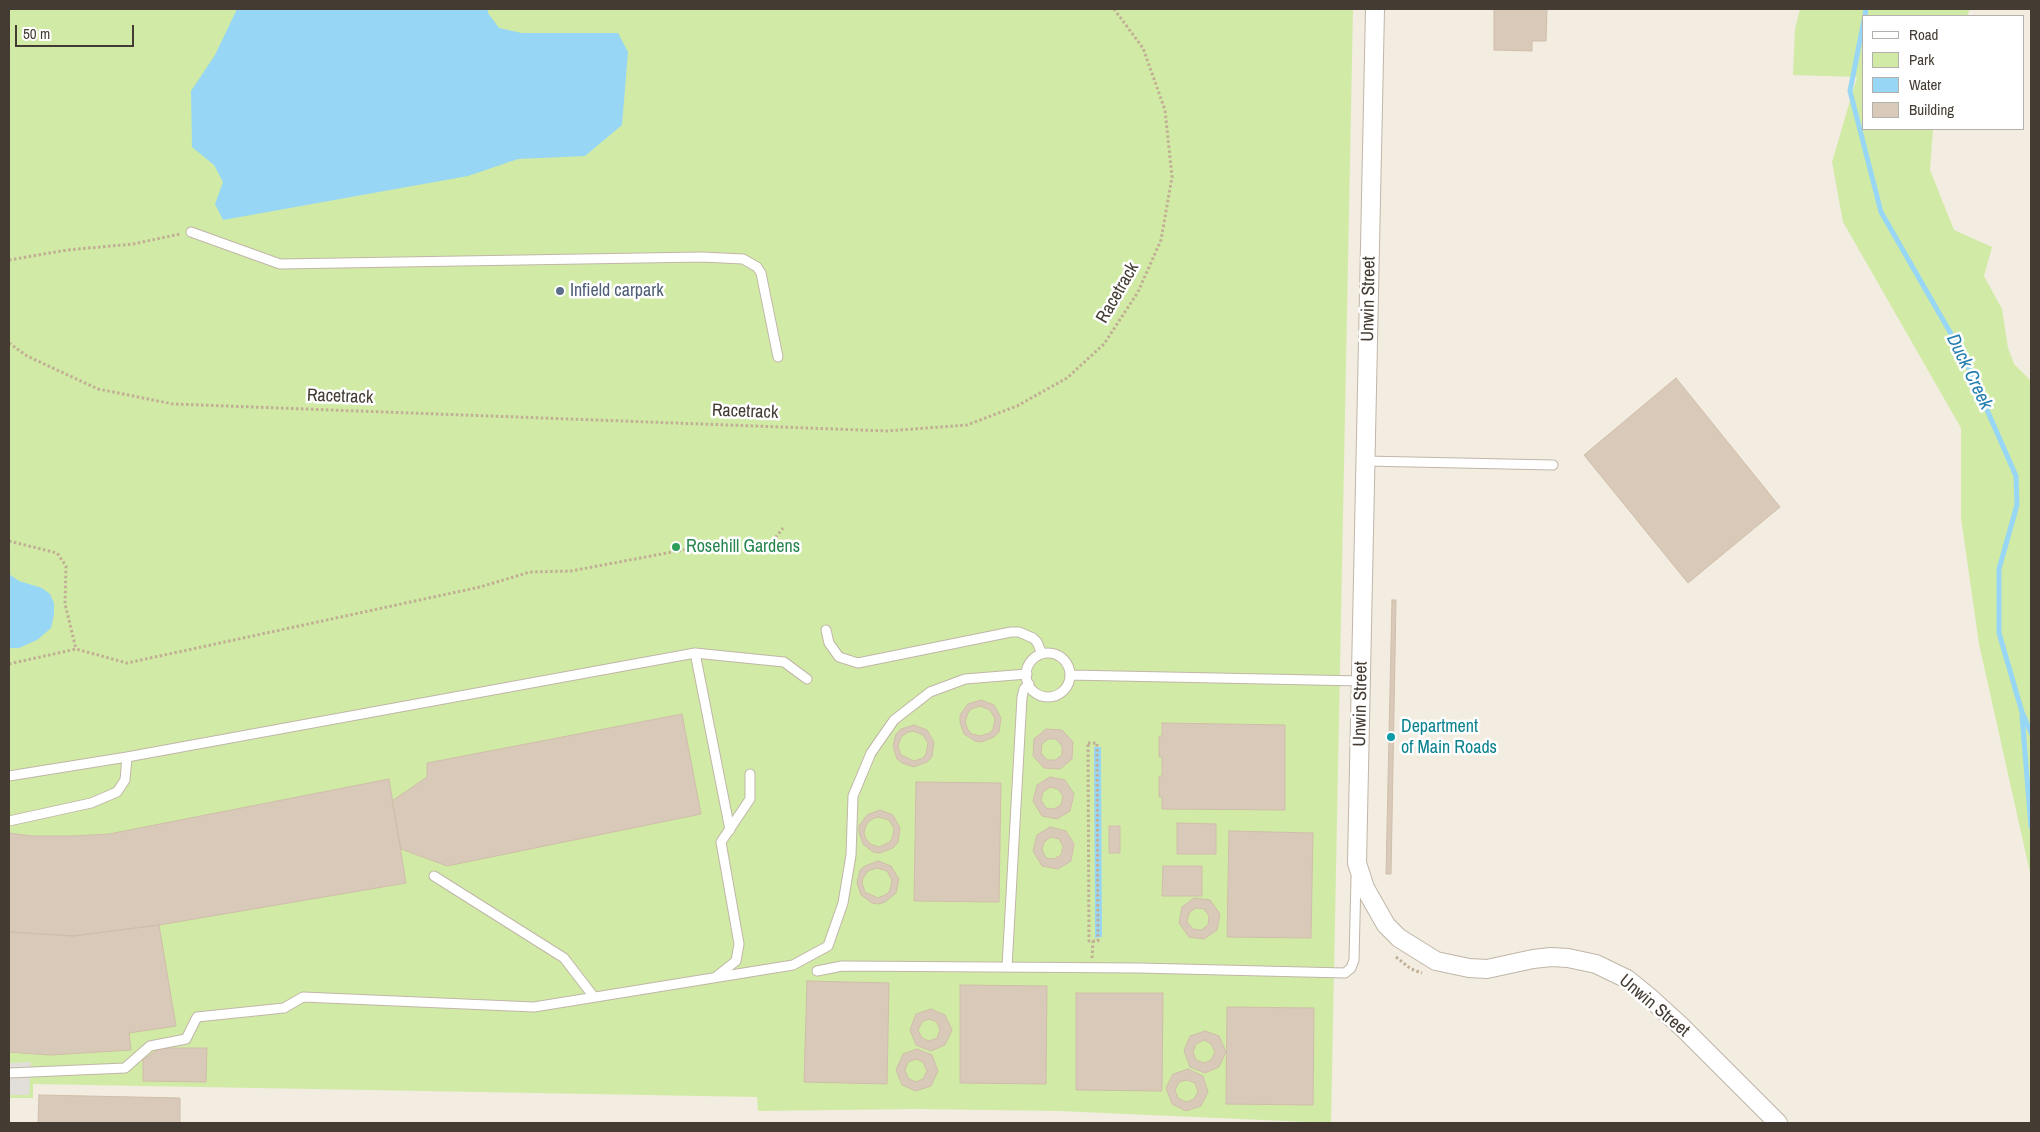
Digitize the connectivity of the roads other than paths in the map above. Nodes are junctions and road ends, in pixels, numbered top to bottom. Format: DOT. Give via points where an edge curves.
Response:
graph roads {
  1 [pos="1375,9"];
  2 [pos="191,232"];
  3 [pos="778,357"];
  4 [pos="1365,461"];
  5 [pos="1553,465"];
  6 [pos="826,630"];
  7 [pos="694,653"];
  8 [pos="1042,654"];
  9 [pos="1026,674"];
  10 [pos="1070,675"];
  11 [pos="807,679"];
  12 [pos="1362,681"];
  13 [pos="1029,684"];
  14 [pos="127,757"];
  15 [pos="750,774"];
  16 [pos="9,776"];
  17 [pos="9,821"];
  18 [pos="730,830"];
  19 [pos="1357,863"];
  20 [pos="434,876"];
  21 [pos="1007,967"];
  22 [pos="817,971"];
  23 [pos="717,976"];
  24 [pos="594,997"];
  25 [pos="9,1073"];
  26 [pos="1776,1122"];
  1 -- 4 [label="street, Unwin Street"];
  2 -- 3 [label="lane" via="280,264 743,259 761,273"];
  4 -- 5 [label="lane"];
  4 -- 12 [label="street, Unwin Street"];
  6 -- 8 [label="lane" via="829,643 839,657 858,663 1011,632 1033,638"];
  7 -- 11 [label="lane" via="784,662"];
  7 -- 14 [label="lane"];
  7 -- 18 [label="lane"];
  8 -- 9 [label="lane" via="1031,662"];
  8 -- 10 [label="lane" via="1055,654 1061,658 1066,662"];
  9 -- 13 [label="lane"];
  9 -- 23 [label="lane" via="965,679 930,692 894,720 871,753 853,796 848,874 843,903 828,946 793,965"];
  10 -- 12 [label="lane"];
  10 -- 13 [label="lane" via="1065,688 1053,696 1040,695"];
  12 -- 19 [label="street, Unwin Street"];
  13 -- 21 [label="lane" via="1022,697"];
  14 -- 16 [label="lane"];
  14 -- 17 [label="lane" via="125,780 117,792 91,803"];
  15 -- 18 [label="lane" via="750,799"];
  18 -- 23 [label="lane" via="721,842 739,944 736,961"];
  19 -- 21 [label="lane" via="1354,960 1346,973"];
  19 -- 26 [label="street, Unwin Street" via="1365,888 1386,924 1399,938 1428,957 1459,966 1487,969 1551,957 1585,960 1627,979 1683,1028"];
  20 -- 24 [label="lane" via="564,958"];
  21 -- 22 [label="lane" via="842,966"];
  23 -- 24 [label="lane"];
  24 -- 25 [label="lane" via="534,1007 303,997 284,1008 197,1017 186,1039 150,1046 125,1068"];
}
